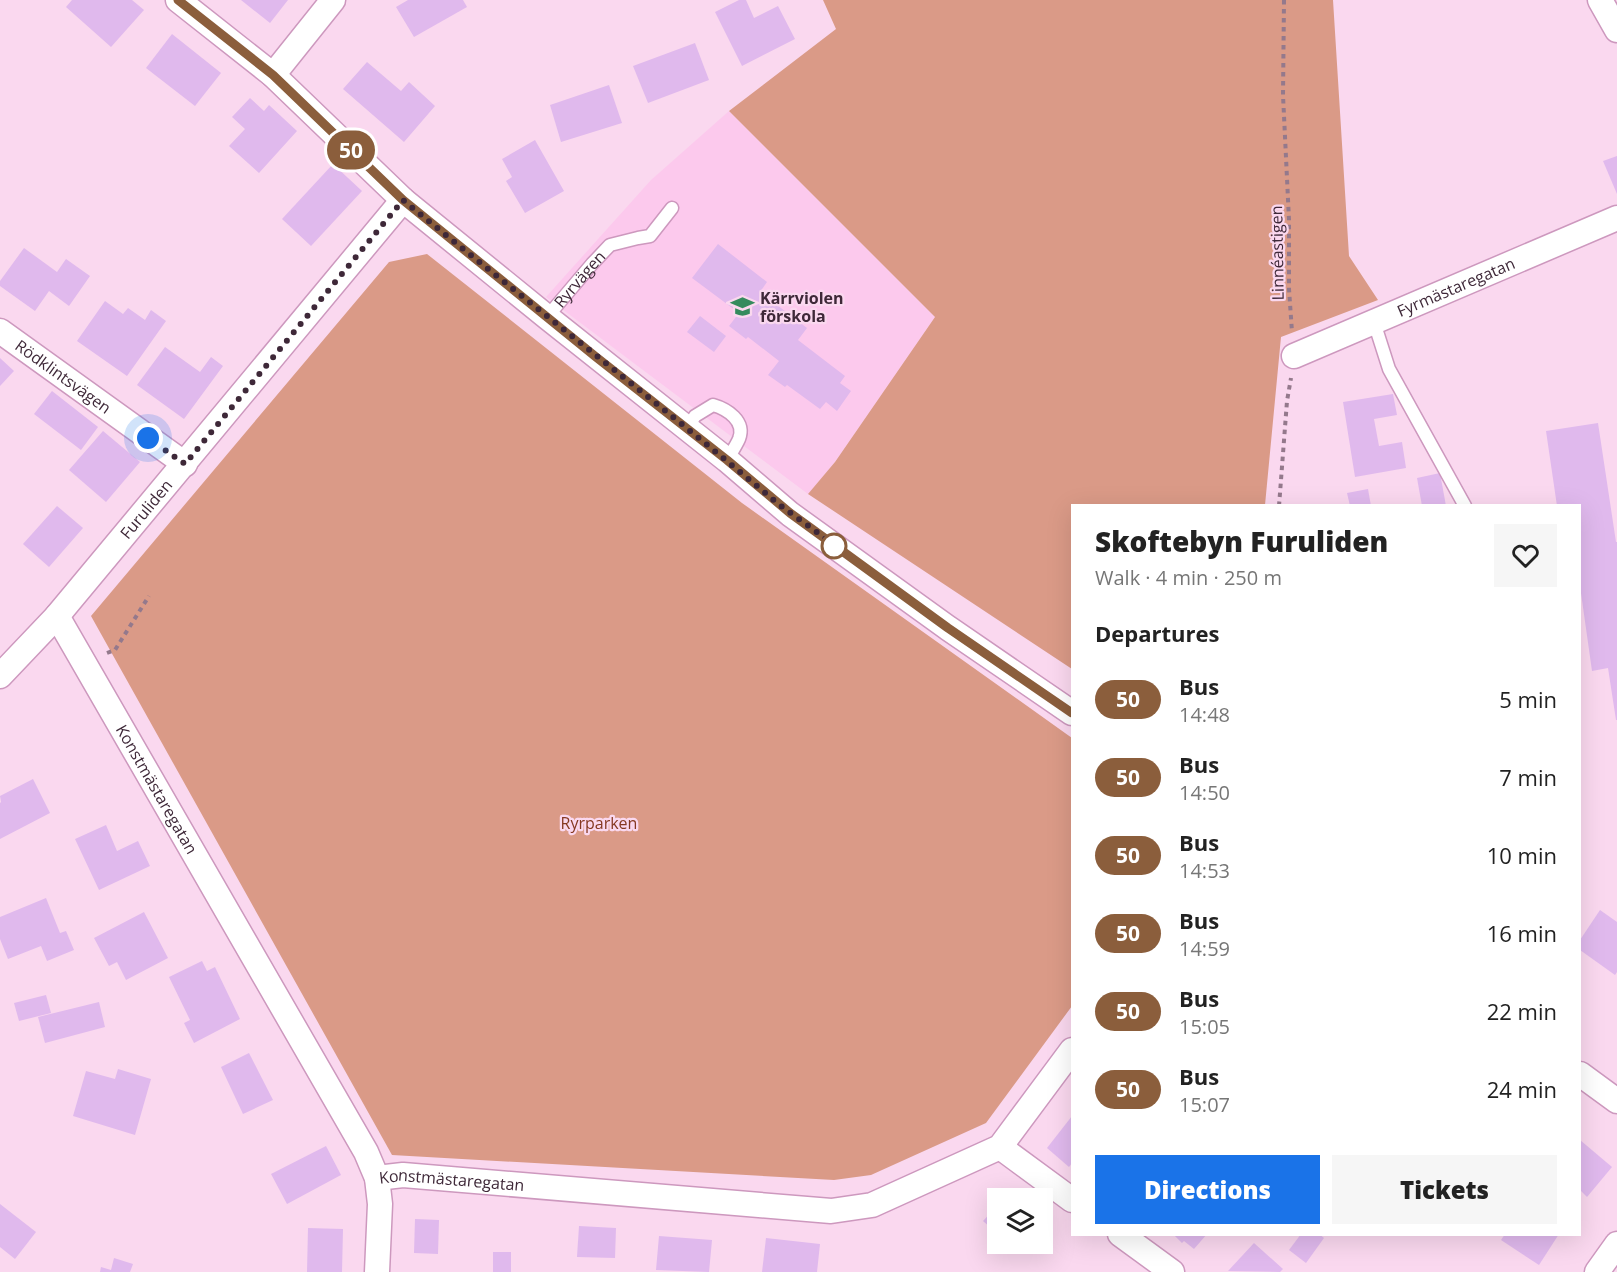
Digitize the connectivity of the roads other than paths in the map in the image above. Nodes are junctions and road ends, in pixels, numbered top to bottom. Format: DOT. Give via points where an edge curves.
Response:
graph roads {
  1 [pos="178,0"];
  2 [pos="333,0"];
  3 [pos="1599,0"];
  4 [pos="1617,30"];
  5 [pos="273,75"];
  6 [pos="403,200"];
  7 [pos="672,208"];
  8 [pos="1617,218"];
  9 [pos="547,317"];
  10 [pos="1374,322"];
  11 [pos="0,331"];
  12 [pos="1294,356"];
  13 [pos="687,428"];
  14 [pos="727,460"];
  15 [pos="185,464"];
  16 [pos="1464,504"];
  17 [pos="57,616"];
  18 [pos="0,676"];
  19 [pos="1071,712"];
  20 [pos="1071,1051"];
  21 [pos="1581,1075"];
  22 [pos="1617,1101"];
  23 [pos="1000,1148"];
  24 [pos="377,1178"];
  25 [pos="1071,1199"];
  26 [pos="1123,1236"];
  27 [pos="1617,1244"];
  28 [pos="377,1272"];
  29 [pos="1172,1272"];
  30 [pos="1597,1272"];
  1 -- 5 [label="street, Ryrvägen"];
  2 -- 5 [label="street"];
  3 -- 4 [label="street"];
  5 -- 6 [label="street, Ryrvägen"];
  6 -- 9 [label="street, Ryrvägen"];
  6 -- 15 [label="street, Furuliden"];
  7 -- 9 [label="lane, Ryrvägen" via="650,236 610,245"];
  8 -- 10 [label="street, Fyrmästaregatan"];
  9 -- 13 [label="street, Ryrvägen"];
  10 -- 12 [label="street, Fyrmästaregatan"];
  10 -- 16 [label="lane" via="1389,369"];
  11 -- 15 [label="street, Rödklintsvägen"];
  13 -- 14 [label="street, Ryrvägen"];
  13 -- 14 [label="lane" via="695,416 713,405 729,412 741,428"];
  14 -- 19 [label="street, Ryrvägen" via="790,513"];
  15 -- 17 [label="street, Furuliden"];
  17 -- 18 [label="street, Furuliden"];
  17 -- 24 [label="street, Konstmästaregatan" via="366,1152"];
  20 -- 23 [label="street, Konstmästaregatan"];
  21 -- 22 [label="street"];
  23 -- 24 [label="street, Konstmästaregatan" via="872,1205 831,1211 403,1175"];
  23 -- 25 [label="street"];
  24 -- 28 [label="street"];
  26 -- 29 [label="street"];
  27 -- 30 [label="street"];
}
